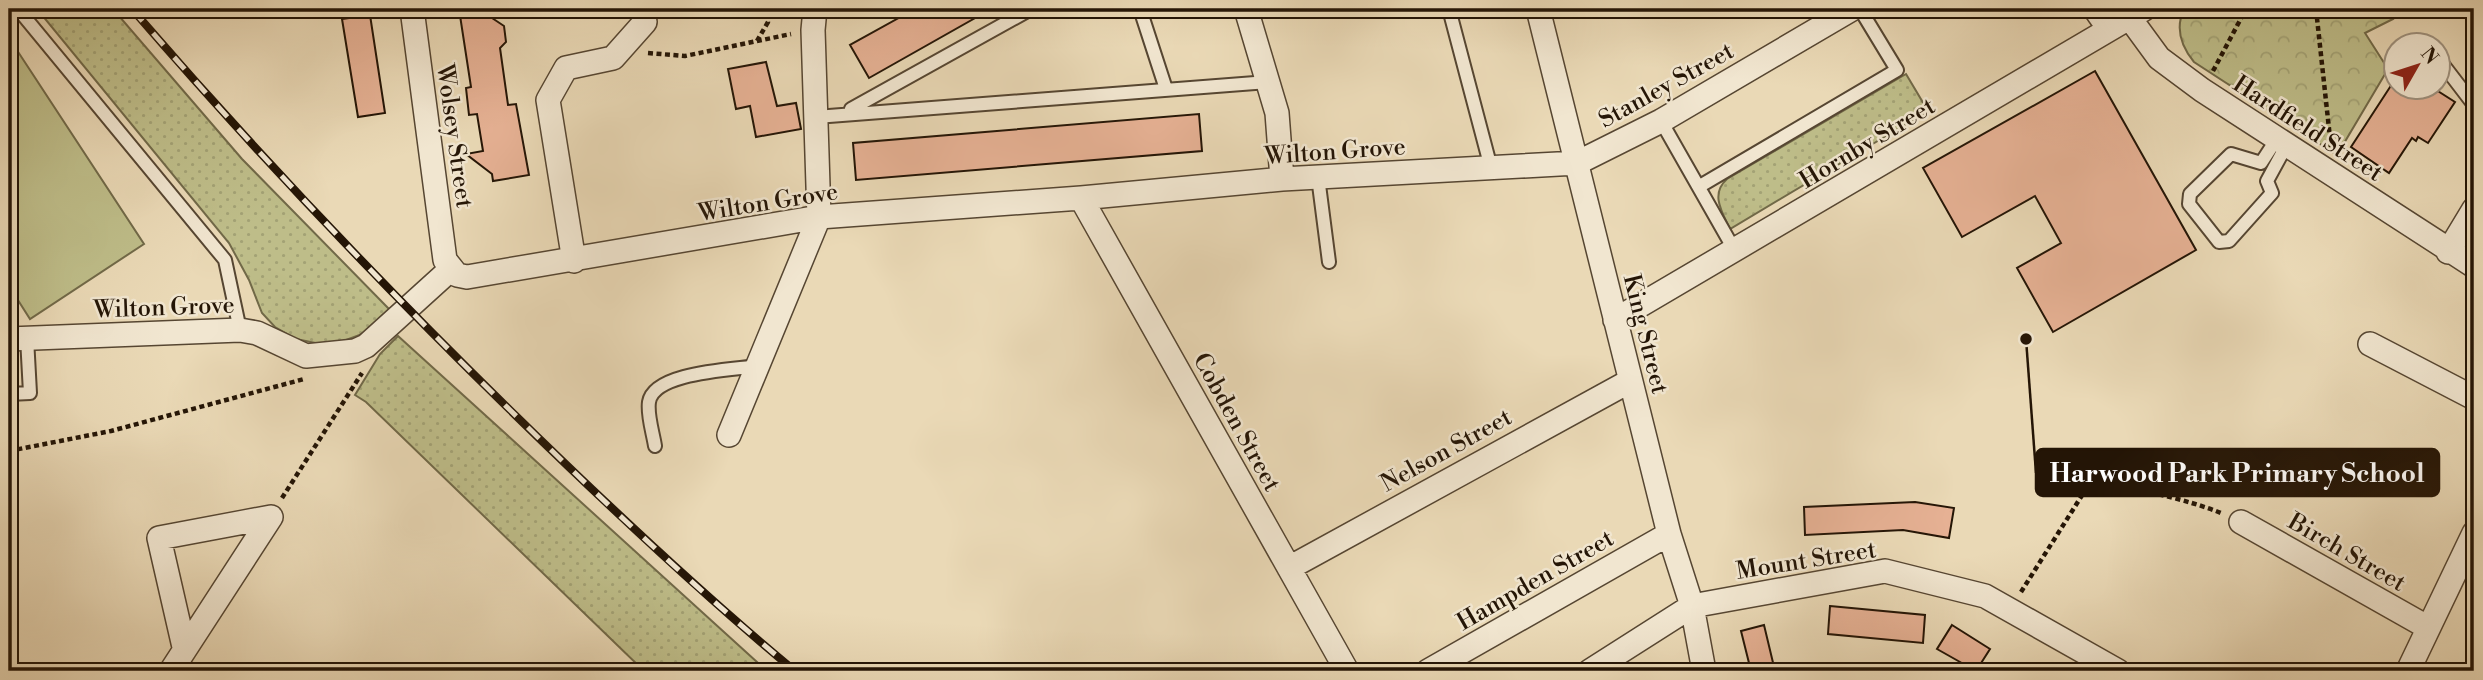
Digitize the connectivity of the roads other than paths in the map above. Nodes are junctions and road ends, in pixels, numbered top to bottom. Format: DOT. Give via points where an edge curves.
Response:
graph roads {
  1 [pos="19,9"];
  2 [pos="412,9"];
  3 [pos="1031,9"];
  4 [pos="1140,9"];
  5 [pos="1246,9"];
  6 [pos="1449,9"];
  7 [pos="1538,9"];
  8 [pos="1852,9"];
  9 [pos="1860,9"];
  10 [pos="2095,9"];
  11 [pos="2136,13"];
  12 [pos="814,19"];
  13 [pos="645,22"];
  14 [pos="2109,29"];
  15 [pos="2452,76"];
  16 [pos="1268,82"];
  17 [pos="1166,89"];
  18 [pos="2474,105"];
  19 [pos="846,112"];
  20 [pos="816,117"];
  21 [pos="1661,121"];
  22 [pos="2281,143"];
  23 [pos="1577,163"];
  24 [pos="1491,168"];
  25 [pos="1318,177"];
  26 [pos="1282,179"];
  27 [pos="1700,186"];
  28 [pos="1082,198"];
  29 [pos="2474,209"];
  30 [pos="819,217"];
  31 [pos="1735,251"];
  32 [pos="2448,252"];
  33 [pos="574,261"];
  34 [pos="1329,262"];
  35 [pos="2474,266"];
  36 [pos="451,269"];
  37 [pos="1615,320"];
  38 [pos="240,330"];
  39 [pos="18,339"];
  40 [pos="2370,344"];
  41 [pos="758,366"];
  42 [pos="1630,381"];
  43 [pos="9,394"];
  44 [pos="2474,398"];
  45 [pos="729,435"];
  46 [pos="655,446"];
  47 [pos="2241,522"];
  48 [pos="2474,533"];
  49 [pos="1669,534"];
  50 [pos="1289,568"];
  51 [pos="1692,606"];
  52 [pos="2427,628"];
  53 [pos="184,648"];
  54 [pos="171,671"];
  55 [pos="1347,671"];
  56 [pos="1428,671"];
  57 [pos="1590,671"];
  58 [pos="1704,671"];
  59 [pos="2118,671"];
  60 [pos="2408,671"];
  1 -- 38 [label="lane" via="225,260"];
  2 -- 36 [label="street, Wolsey Street" via="445,260"];
  3 -- 19 [label="lane"];
  4 -- 17 [label="lane"];
  5 -- 16 [label="street"];
  6 -- 24 [label="lane"];
  7 -- 23 [label="street, King Street"];
  8 -- 21 [label="street, Stanley Street"];
  9 -- 27 [label="lane" via="1897,71"];
  10 -- 14 [label="street"];
  11 -- 14 [label="street, Hornby Street"];
  11 -- 22 [label="street, Hardfield Street" via="2159,58"];
  12 -- 20 [label="street"];
  13 -- 33 [label="street" via="613,58 566,68 548,100"];
  14 -- 31 [label="street, Hornby Street"];
  15 -- 18 [label="lane"];
  16 -- 17 [label="lane"];
  16 -- 26 [label="street" via="1277,113"];
  17 -- 19 [label="lane"];
  19 -- 20 [label="lane"];
  20 -- 30 [label="street"];
  21 -- 23 [label="street, Stanley Street"];
  21 -- 27 [label="lane"];
  22 -- 22 [label="lane" via="2267,181 2272,193 2229,241 2219,242 2189,204 2190,194 2231,154 2261,163"];
  22 -- 32 [label="street, Hardfield Street"];
  23 -- 24 [label="street, Wilton Grove"];
  23 -- 37 [label="street, King Street"];
  24 -- 25 [label="street, Wilton Grove"];
  25 -- 26 [label="street, Wilton Grove"];
  25 -- 34 [label="lane"];
  26 -- 28 [label="street, Wilton Grove"];
  27 -- 31 [label="lane"];
  28 -- 30 [label="street, Wilton Grove"];
  28 -- 50 [label="street, Cobden Street"];
  29 -- 32 [label="street"];
  30 -- 33 [label="street, Wilton Grove"];
  30 -- 41 [label="street"];
  31 -- 37 [label="street, Hornby Street"];
  32 -- 35 [label="street, Hardfield Street"];
  33 -- 36 [label="street, Wilton Grove" via="467,277"];
  36 -- 38 [label="street, Wilton Grove" via="366,346 306,356"];
  37 -- 42 [label="street, King Street"];
  38 -- 39 [label="street, Wilton Grove"];
  39 -- 43 [label="lane" via="30,393"];
  40 -- 44 [label="street"];
  41 -- 45 [label="street"];
  41 -- 46 [label="lane" via="692,376 653,390 648,404"];
  42 -- 49 [label="street, King Street"];
  42 -- 50 [label="street, Nelson Street"];
  47 -- 52 [label="street, Birch Street"];
  48 -- 52 [label="street"];
  49 -- 51 [label="street, King Street"];
  49 -- 56 [label="street, Hampden Street"];
  50 -- 55 [label="street, Cobden Street"];
  51 -- 57 [label="street"];
  51 -- 58 [label="street, King Street"];
  51 -- 59 [label="street, Mount Street" via="1885,570 1985,596"];
  52 -- 60 [label="street"];
  53 -- 53 [label="street" via="271,517 159,538"];
  53 -- 54 [label="street"];
}
